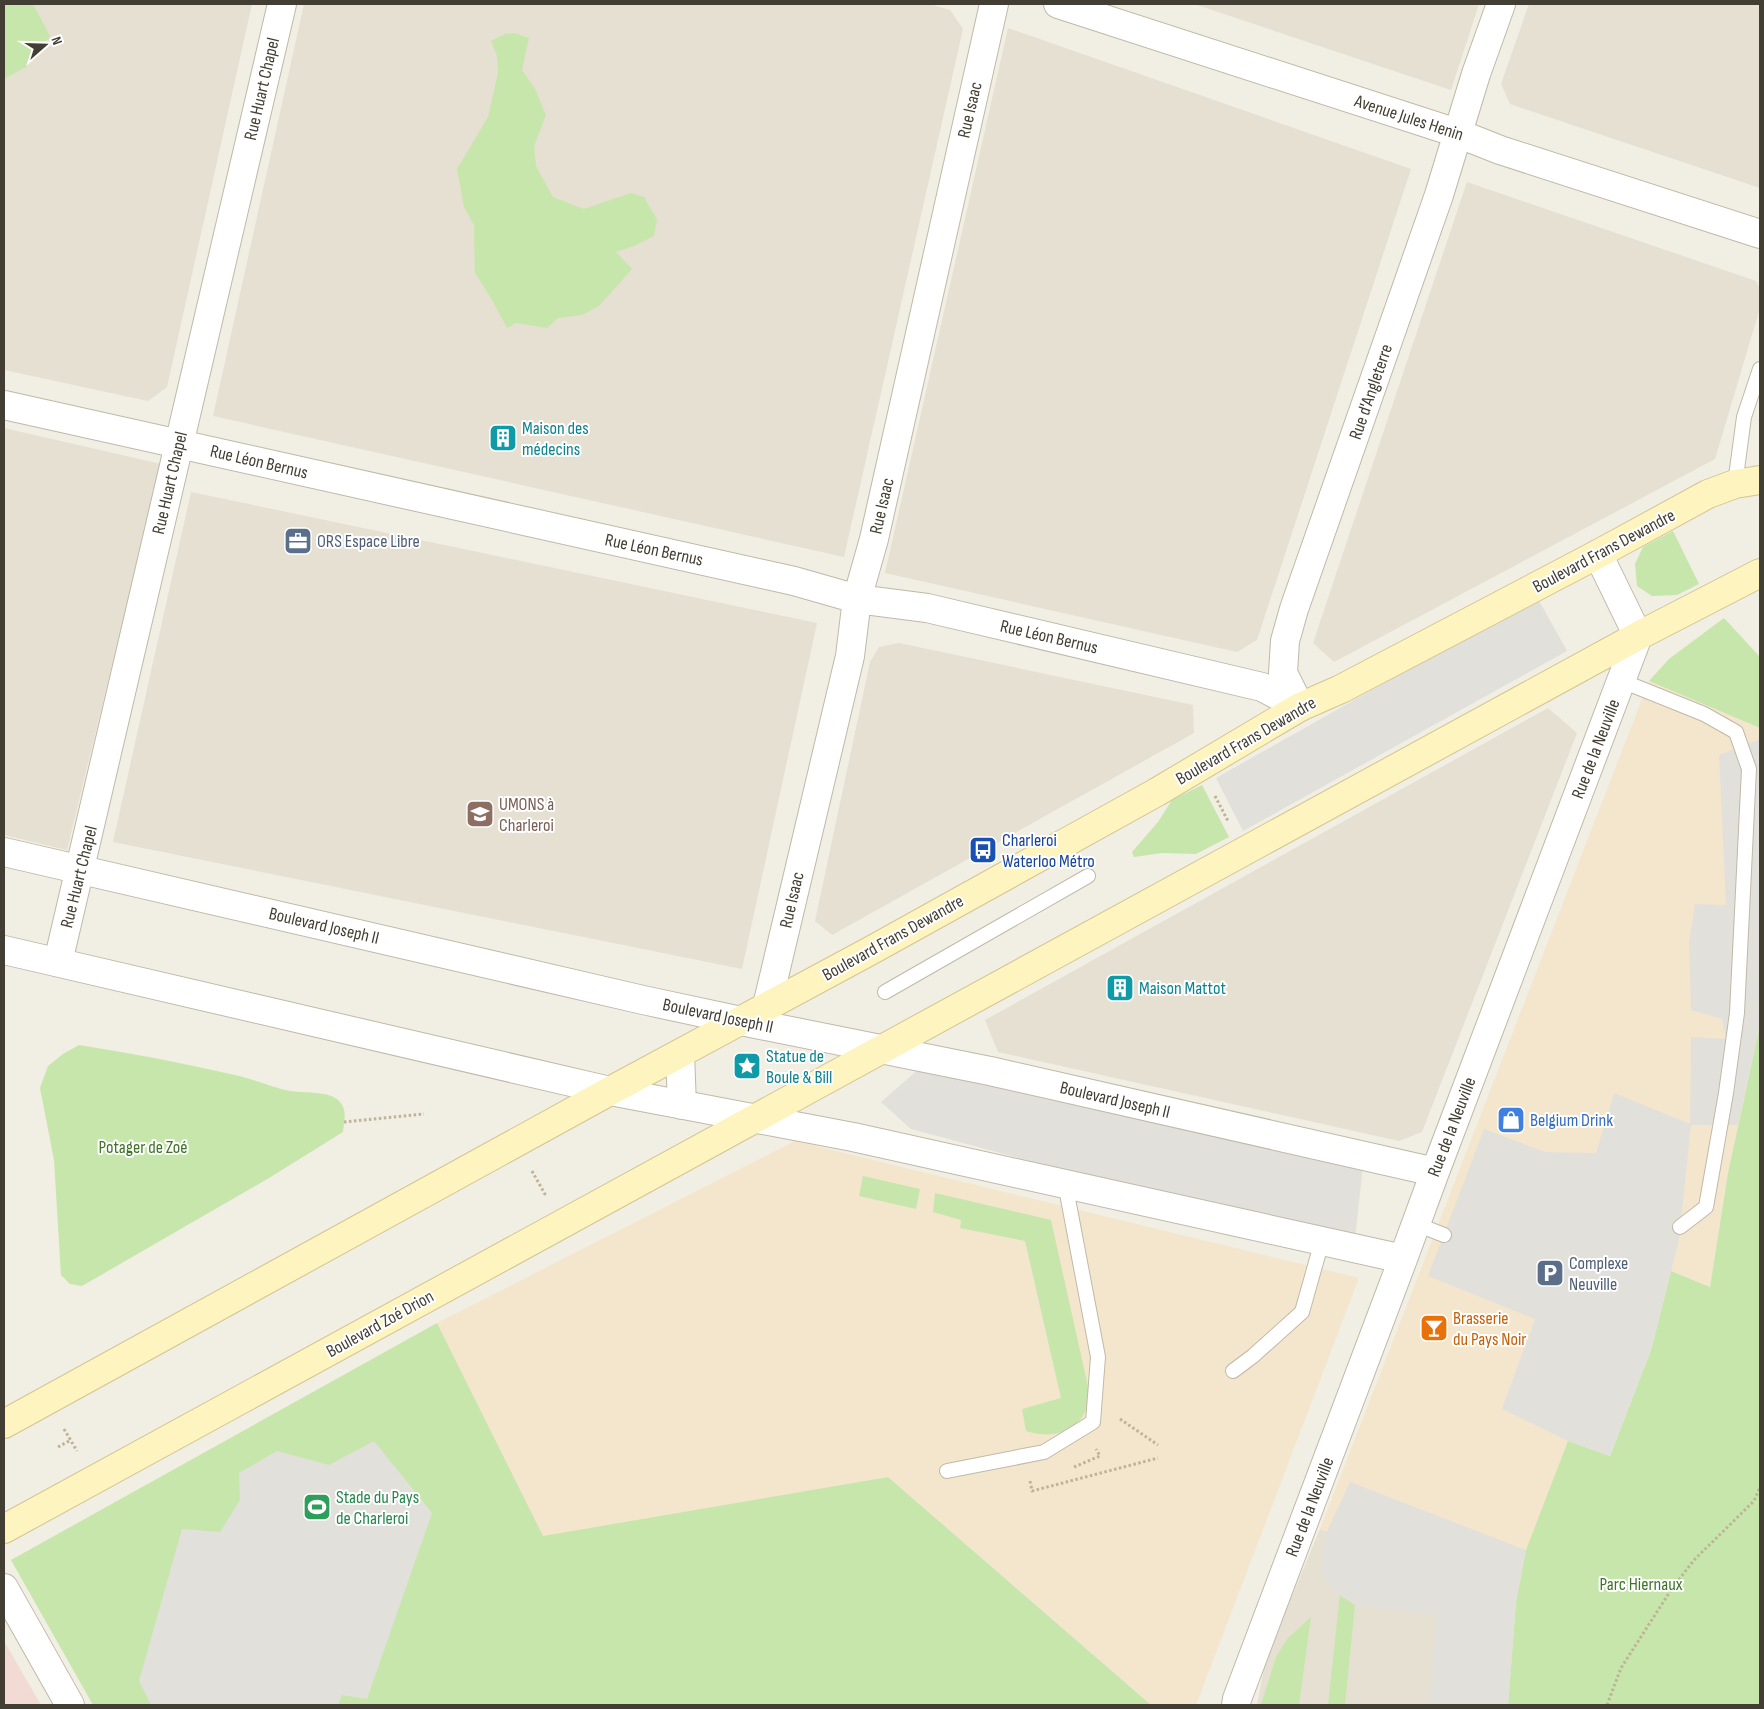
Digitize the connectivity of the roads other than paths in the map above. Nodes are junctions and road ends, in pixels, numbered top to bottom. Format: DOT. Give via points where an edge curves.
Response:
graph roads {
  1 [pos="282,4"];
  2 [pos="994,4"];
  3 [pos="1058,4"];
  4 [pos="1501,4"];
  5 [pos="1457,133"];
  6 [pos="1760,234"];
  7 [pos="1760,368"];
  8 [pos="4,405"];
  9 [pos="179,444"];
  10 [pos="1748,482"];
  11 [pos="1598,554"];
  12 [pos="1760,573"];
  13 [pos="856,598"];
  14 [pos="1638,636"];
  15 [pos="1622,681"];
  16 [pos="1300,707"];
  17 [pos="4,852"];
  18 [pos="81,870"];
  19 [pos="1088,876"];
  20 [pos="4,950"];
  21 [pos="58,962"];
  22 [pos="885,992"];
  23 [pos="767,1006"];
  24 [pos="741,1021"];
  25 [pos="882,1049"];
  26 [pos="680,1054"];
  27 [pos="610,1091"];
  28 [pos="682,1105"];
  29 [pos="756,1118"];
  30 [pos="1435,1172"];
  31 [pos="1065,1183"];
  32 [pos="1416,1224"];
  33 [pos="1680,1227"];
  34 [pos="1444,1235"];
  35 [pos="1322,1241"];
  36 [pos="1404,1259"];
  37 [pos="1233,1371"];
  38 [pos="4,1424"];
  39 [pos="947,1471"];
  40 [pos="4,1529"];
  41 [pos="4,1588"];
  42 [pos="70,1705"];
  43 [pos="1236,1705"];
  1 -- 9 [label="street, Rue Huart Chapel"];
  2 -- 13 [label="street, Rue Isaac" via="874,539"];
  3 -- 5 [label="street, Avenue Jules Henin"];
  4 -- 5 [label="street, Rue d'Angleterre"];
  5 -- 6 [label="street, Avenue Jules Henin" via="1500,150"];
  5 -- 16 [label="street, Rue d'Angleterre" via="1439,195 1287,633 1283,673"];
  7 -- 10 [label="lane" via="1744,417"];
  8 -- 9 [label="street, Rue Léon Bernus"];
  9 -- 13 [label="street, Rue Léon Bernus" via="794,581"];
  9 -- 18 [label="street, Rue Huart Chapel"];
  10 -- 11 [label="main road, Boulevard Frans Dewandre" via="1708,494"];
  11 -- 14 [label="street"];
  11 -- 16 [label="main road, Boulevard Frans Dewandre" via="1341,689"];
  12 -- 14 [label="main road"];
  13 -- 16 [label="street, Rue Léon Bernus" via="927,608 1262,687"];
  13 -- 23 [label="street, Rue Isaac" via="850,656"];
  14 -- 15 [label="street, Rue de la Neuville"];
  14 -- 25 [label="main road"];
  15 -- 30 [label="street, Rue de la Neuville"];
  15 -- 33 [label="lane" via="1704,714 1736,732 1750,769 1737,1013 1726,1093 1706,1207"];
  16 -- 23 [label="main road, Boulevard Frans Dewandre" via="1105,821"];
  17 -- 18 [label="street, Boulevard Joseph II"];
  18 -- 21 [label="street, Rue Huart Chapel"];
  18 -- 24 [label="street, Boulevard Joseph II"];
  19 -- 22 [label="lane"];
  20 -- 21 [label="street"];
  21 -- 27 [label="street"];
  23 -- 24 [label="main road, Boulevard Frans Dewandre"];
  24 -- 25 [label="street, Boulevard Joseph II"];
  24 -- 26 [label="main road"];
  25 -- 29 [label="main road"];
  25 -- 30 [label="street, Boulevard Joseph II"];
  26 -- 27 [label="main road"];
  26 -- 28 [label="street"];
  27 -- 28 [label="street"];
  27 -- 38 [label="main road"];
  28 -- 29 [label="street"];
  29 -- 31 [label="street"];
  29 -- 40 [label="main road, Boulevard Zoé Drion"];
  30 -- 32 [label="street, Rue de la Neuville"];
  31 -- 35 [label="street"];
  31 -- 39 [label="lane" via="1098,1357 1093,1422 1044,1452"];
  32 -- 34 [label="lane"];
  32 -- 36 [label="street, Rue de la Neuville"];
  35 -- 36 [label="street"];
  35 -- 37 [label="lane" via="1302,1312"];
  36 -- 43 [label="street, Rue de la Neuville"];
  41 -- 42 [label="street"];
}
